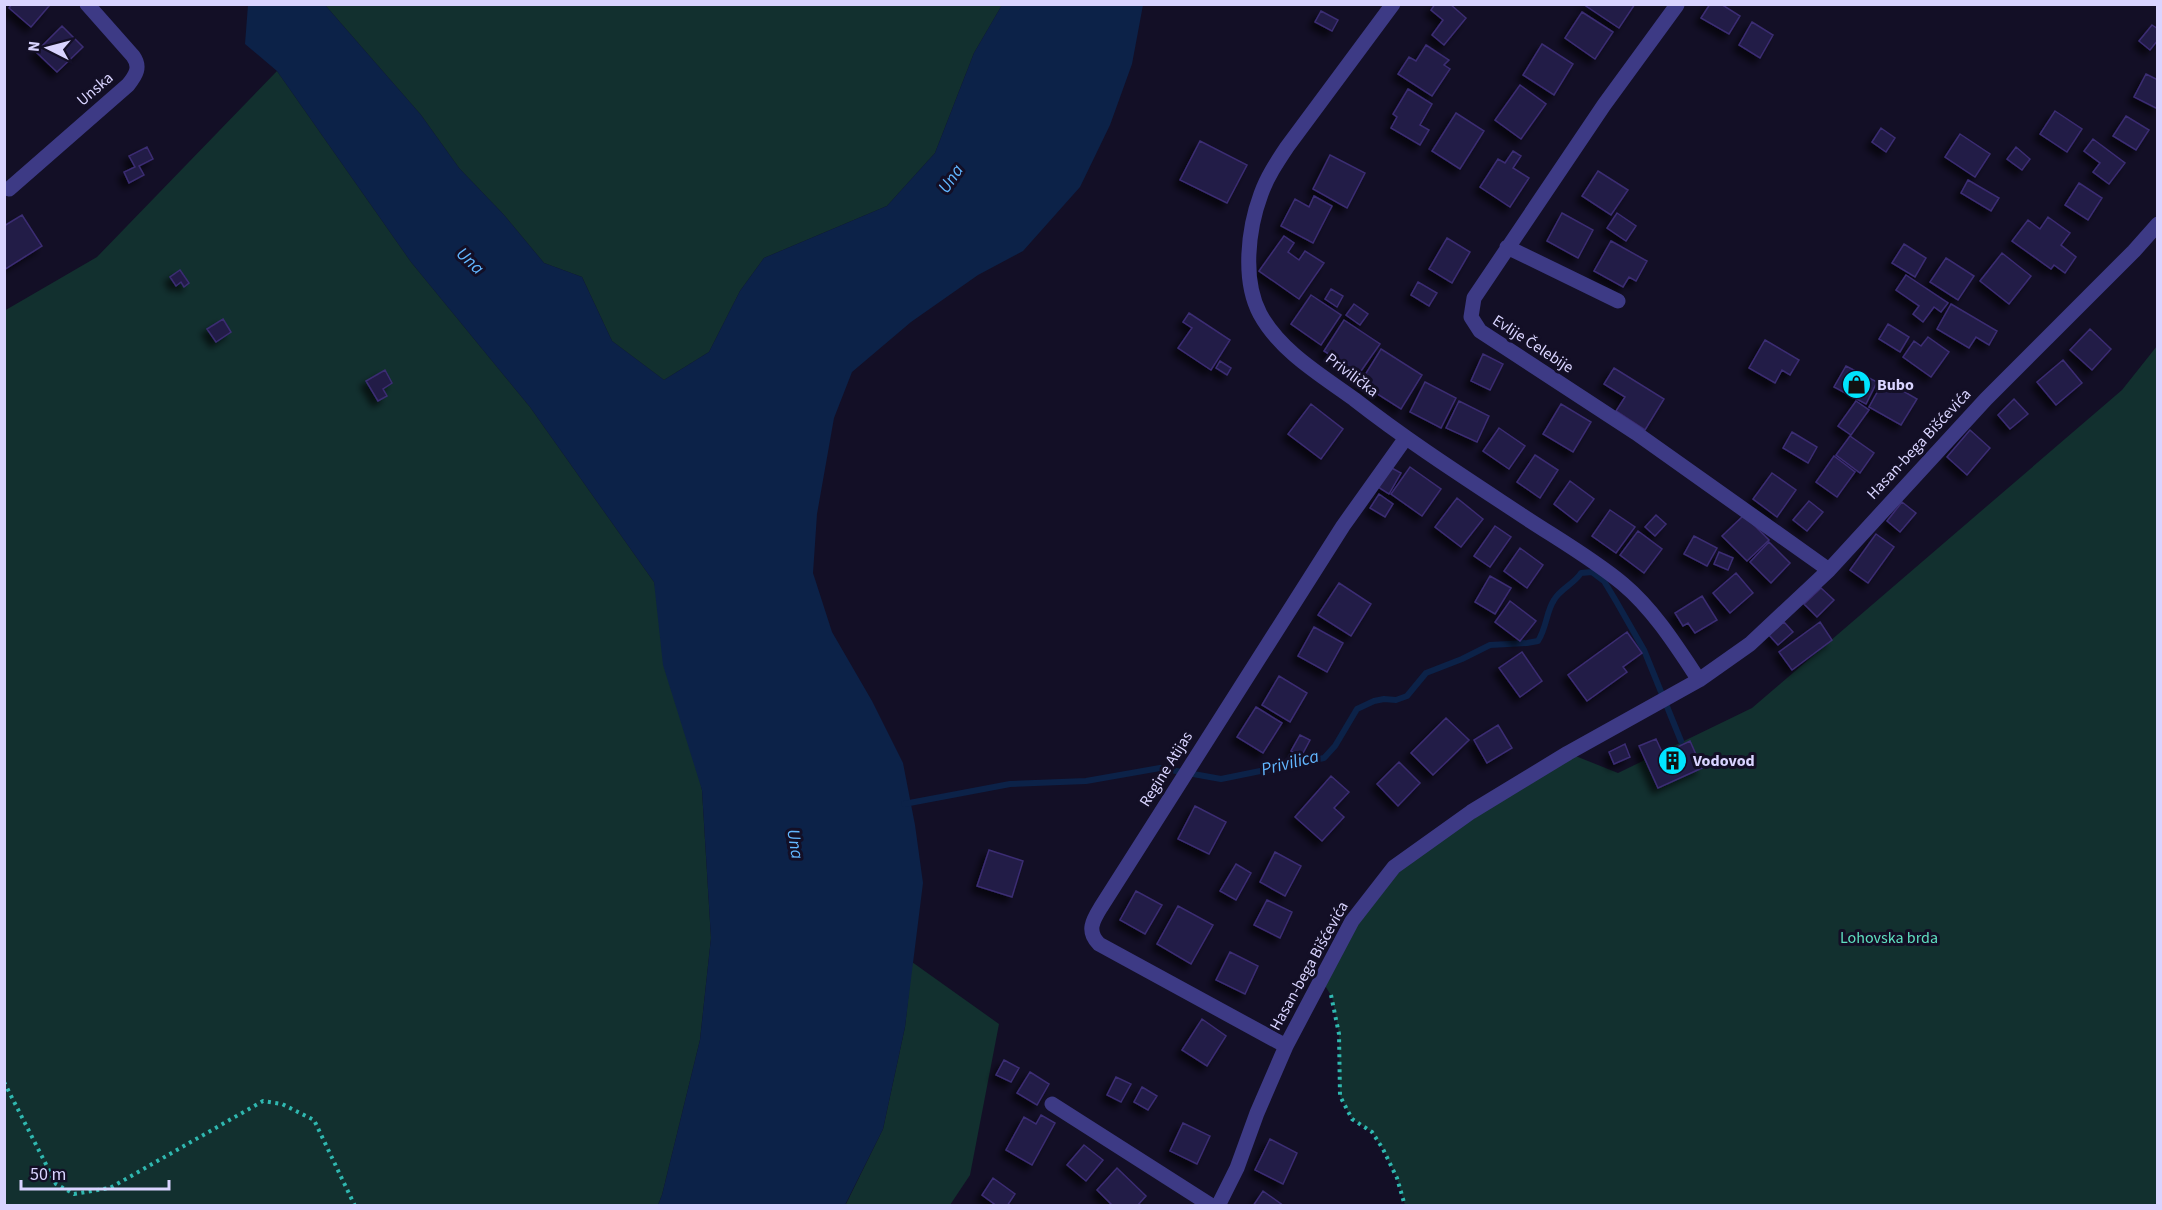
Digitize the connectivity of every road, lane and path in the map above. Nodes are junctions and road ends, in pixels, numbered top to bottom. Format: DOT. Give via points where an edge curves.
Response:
graph roads {
  1 [pos="87,4"];
  2 [pos="1393,4"];
  3 [pos="1677,5"];
  4 [pos="9,189"];
  5 [pos="2157,224"];
  6 [pos="1508,247"];
  7 [pos="1617,301"];
  8 [pos="1405,439"];
  9 [pos="1829,570"];
  10 [pos="1699,680"];
  11 [pos="1321,979"];
  12 [pos="1286,1046"];
  13 [pos="4,1082"];
  14 [pos="1052,1104"];
  15 [pos="356,1206"];
  16 [pos="1212,1206"];
  17 [pos="1218,1206"];
  18 [pos="1405,1206"];
  1 -- 4 [label="street, Unska" via="133,56 137,72"];
  2 -- 8 [label="street, Privilička" via="1271,171 1254,219 1250,269 1253,297 1271,330 1296,355"];
  3 -- 6 [label="street, Evlije Čelebije"];
  5 -- 9 [label="street, Hasan-bega Bišćevića" via="1986,399"];
  6 -- 7 [label="street"];
  6 -- 9 [label="street, Evlije Čelebije" via="1474,298 1471,317 1480,331 1636,433"];
  8 -- 10 [label="street, Privilička" via="1623,585 1648,610"];
  8 -- 12 [label="street, Regine Atijas" via="1343,526 1090,929 1099,944"];
  9 -- 10 [label="street, Hasan-bega Bišćevića" via="1750,644"];
  10 -- 11 [label="street, Hasan-bega Bišćevića" via="1481,806 1394,867 1352,921"];
  11 -- 12 [label="street, Hasan-bega Bišćevića"];
  11 -- 18 [label="path" via="1332,997 1339,1034 1340,1096 1352,1119 1372,1132 1383,1149"];
  12 -- 17 [label="street, Hasan-bega Bišćevića"];
  13 -- 15 [label="path" via="56,1184 74,1194 110,1188 263,1101 282,1104 314,1120"];
  14 -- 16 [label="street"];
}
